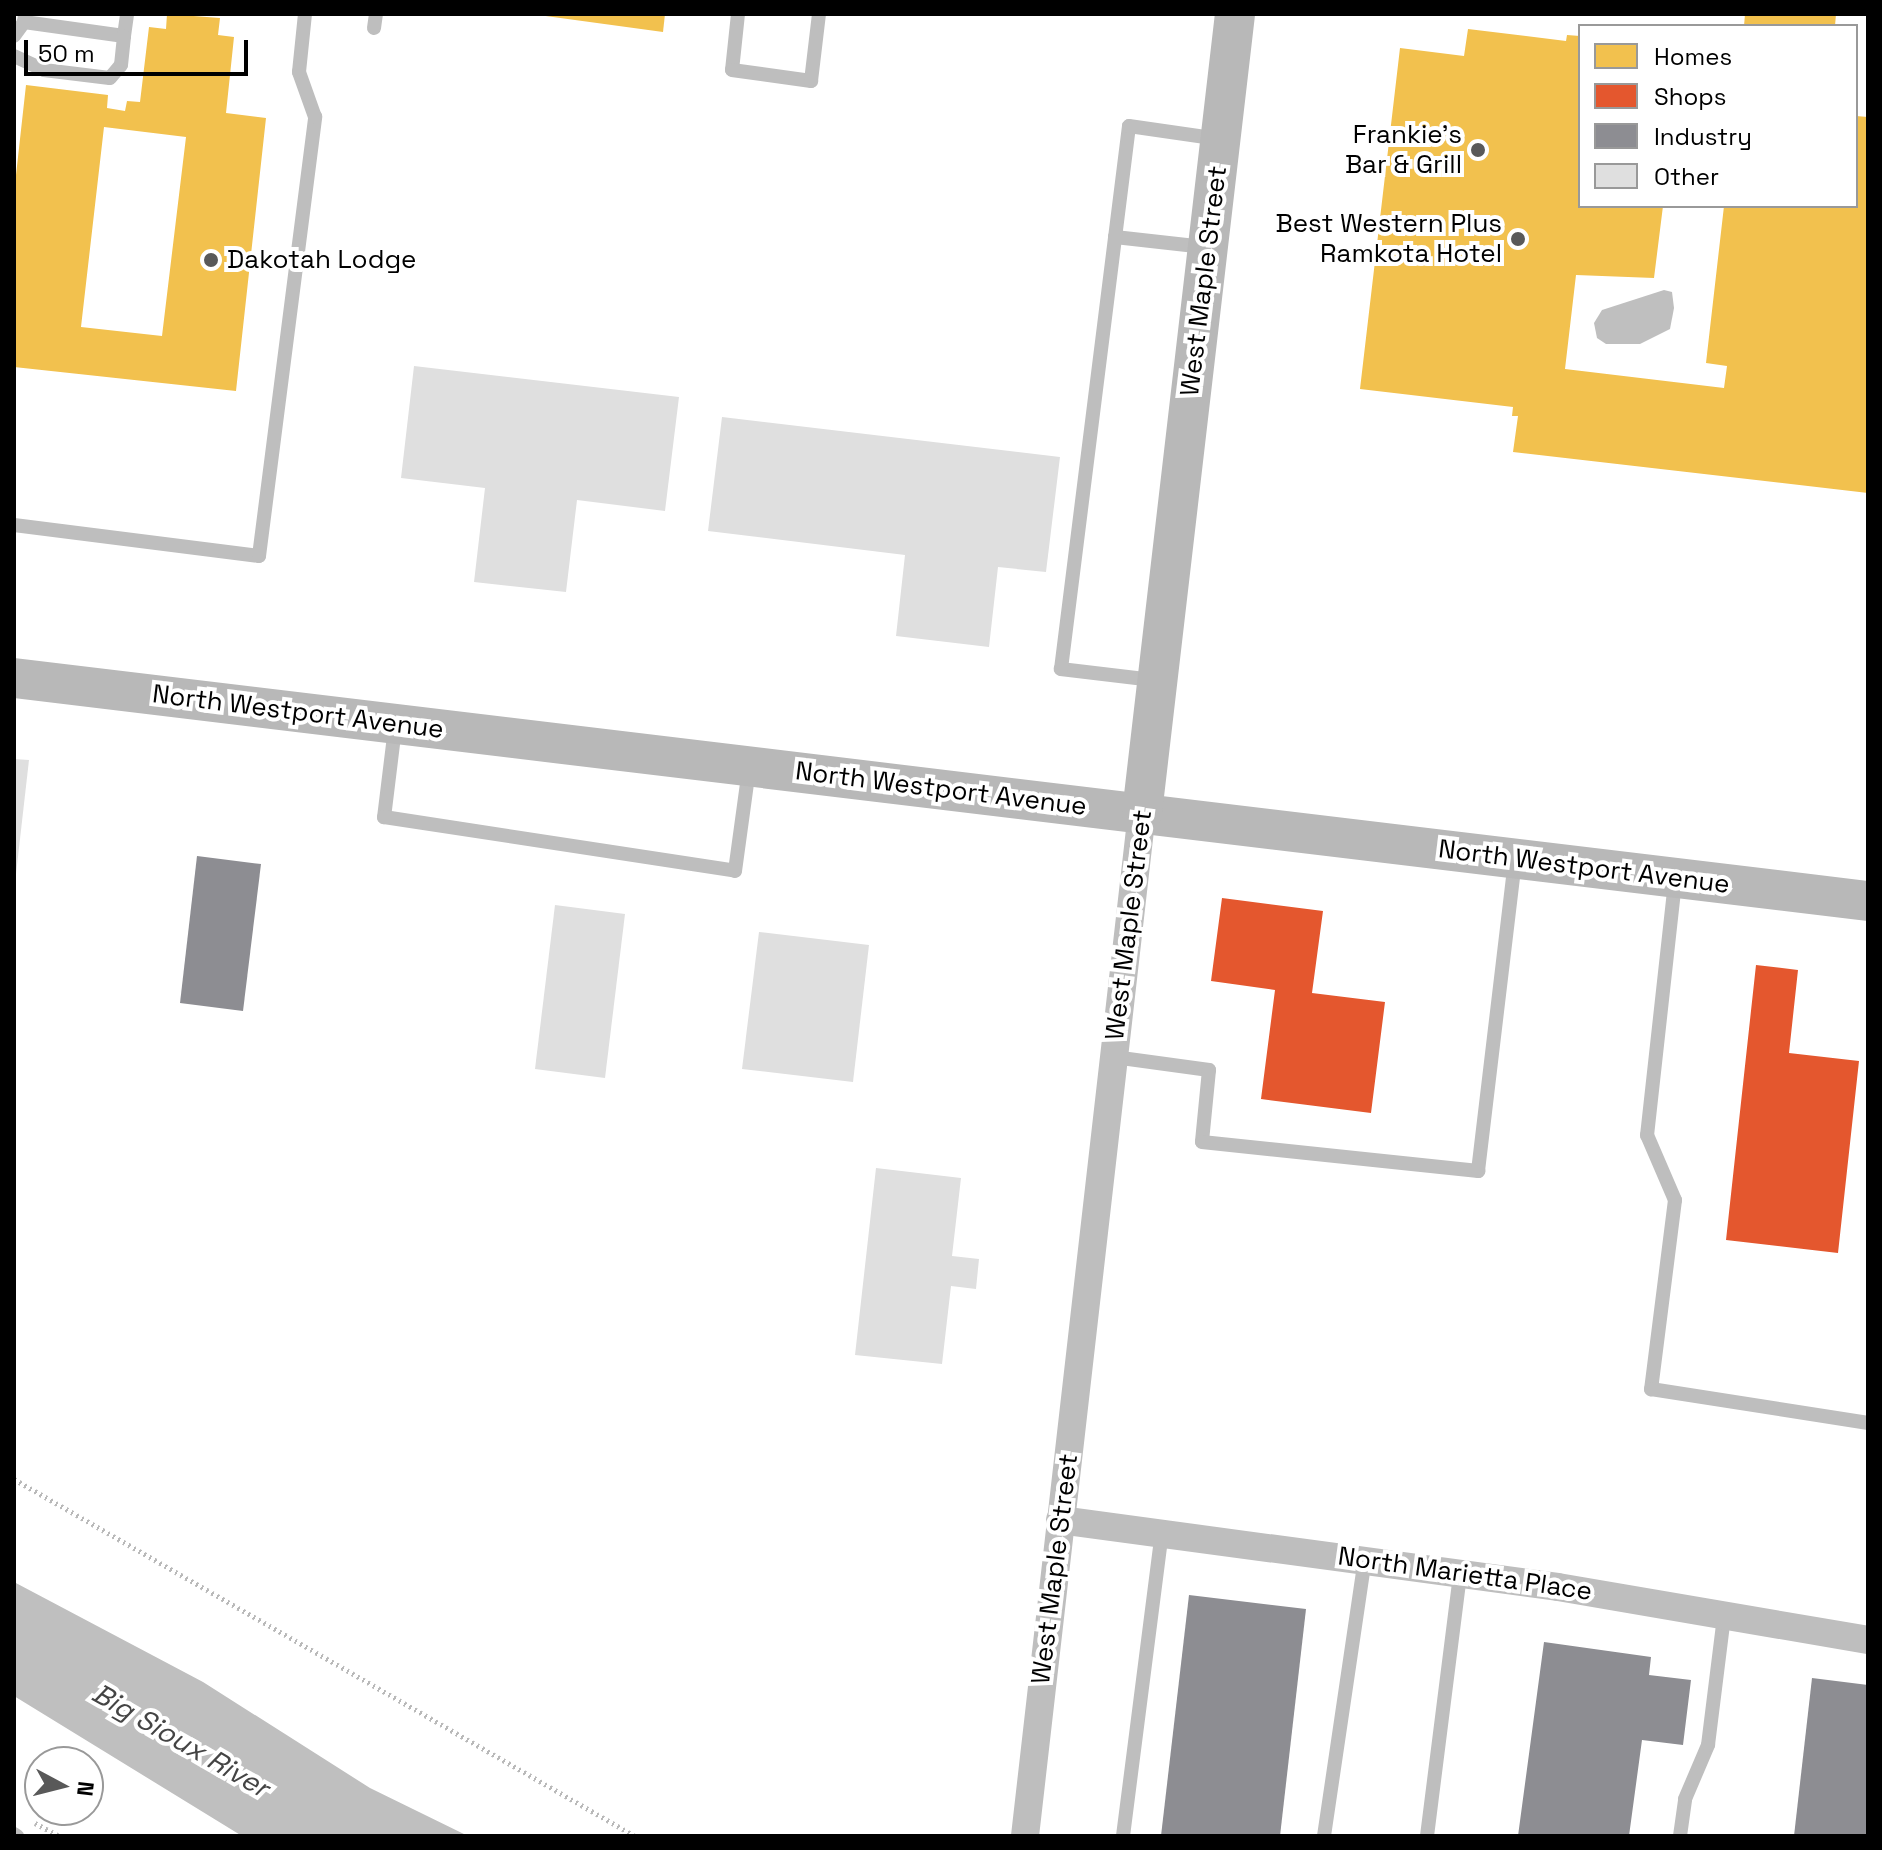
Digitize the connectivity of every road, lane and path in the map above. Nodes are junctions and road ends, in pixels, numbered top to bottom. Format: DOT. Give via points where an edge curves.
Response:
graph roads {
  1 [pos="127,14"];
  2 [pos="305,14"];
  3 [pos="738,14"];
  4 [pos="819,14"];
  5 [pos="1235,14"];
  6 [pos="25,18"];
  7 [pos="14,36"];
  8 [pos="124,36"];
  9 [pos="14,56"];
  10 [pos="1221,139"];
  11 [pos="1115,237"];
  12 [pos="1208,248"];
  13 [pos="14,525"];
  14 [pos="14,678"];
  15 [pos="1158,680"];
  16 [pos="396,724"];
  17 [pos="749,766"];
  18 [pos="1142,813"];
  19 [pos="1515,858"];
  20 [pos="1676,878"];
  21 [pos="1868,901"];
  22 [pos="1114,1057"];
  23 [pos="1868,1423"];
  24 [pos="14,1479"];
  25 [pos="1060,1520"];
  26 [pos="1162,1533"];
  27 [pos="1365,1560"];
  28 [pos="1460,1573"];
  29 [pos="1724,1616"];
  30 [pos="1868,1640"];
  31 [pos="635,1836"];
  32 [pos="1025,1836"];
  33 [pos="1123,1836"];
  34 [pos="1324,1836"];
  35 [pos="1427,1836"];
  36 [pos="1680,1836"];
  1 -- 8 [label="lane"];
  2 -- 13 [label="lane" via="299,72 315,117 259,556"];
  3 -- 4 [label="lane" via="732,70 811,81"];
  5 -- 10 [label="main road, West Maple Street"];
  6 -- 7 [label="lane"];
  6 -- 8 [label="lane"];
  8 -- 9 [label="lane" via="121,65 110,78 44,70"];
  10 -- 11 [label="lane" via="1129,126"];
  10 -- 12 [label="main road, West Maple Street"];
  11 -- 12 [label="lane"];
  11 -- 15 [label="lane" via="1061,669"];
  12 -- 15 [label="main road, West Maple Street"];
  14 -- 16 [label="main road, North Westport Avenue"];
  15 -- 18 [label="main road, West Maple Street"];
  16 -- 17 [label="main road, North Westport Avenue"];
  16 -- 17 [label="lane" via="384,817 735,871"];
  17 -- 18 [label="main road, North Westport Avenue"];
  18 -- 19 [label="main road, North Westport Avenue"];
  18 -- 22 [label="street, West Maple Street"];
  19 -- 20 [label="main road, North Westport Avenue"];
  19 -- 22 [label="lane" via="1478,1171 1202,1142 1209,1070"];
  20 -- 21 [label="main road, North Westport Avenue"];
  20 -- 23 [label="lane" via="1647,1135 1675,1200 1651,1389"];
  22 -- 25 [label="street, West Maple Street"];
  24 -- 31 [label="path"];
  25 -- 26 [label="street, North Marietta Place"];
  25 -- 32 [label="street, West Maple Street"];
  26 -- 27 [label="street, North Marietta Place"];
  26 -- 33 [label="lane"];
  27 -- 28 [label="street, North Marietta Place"];
  27 -- 34 [label="lane"];
  28 -- 29 [label="street, North Marietta Place"];
  28 -- 35 [label="lane"];
  29 -- 30 [label="street, North Marietta Place"];
  29 -- 36 [label="lane" via="1708,1745 1685,1799"];
}
